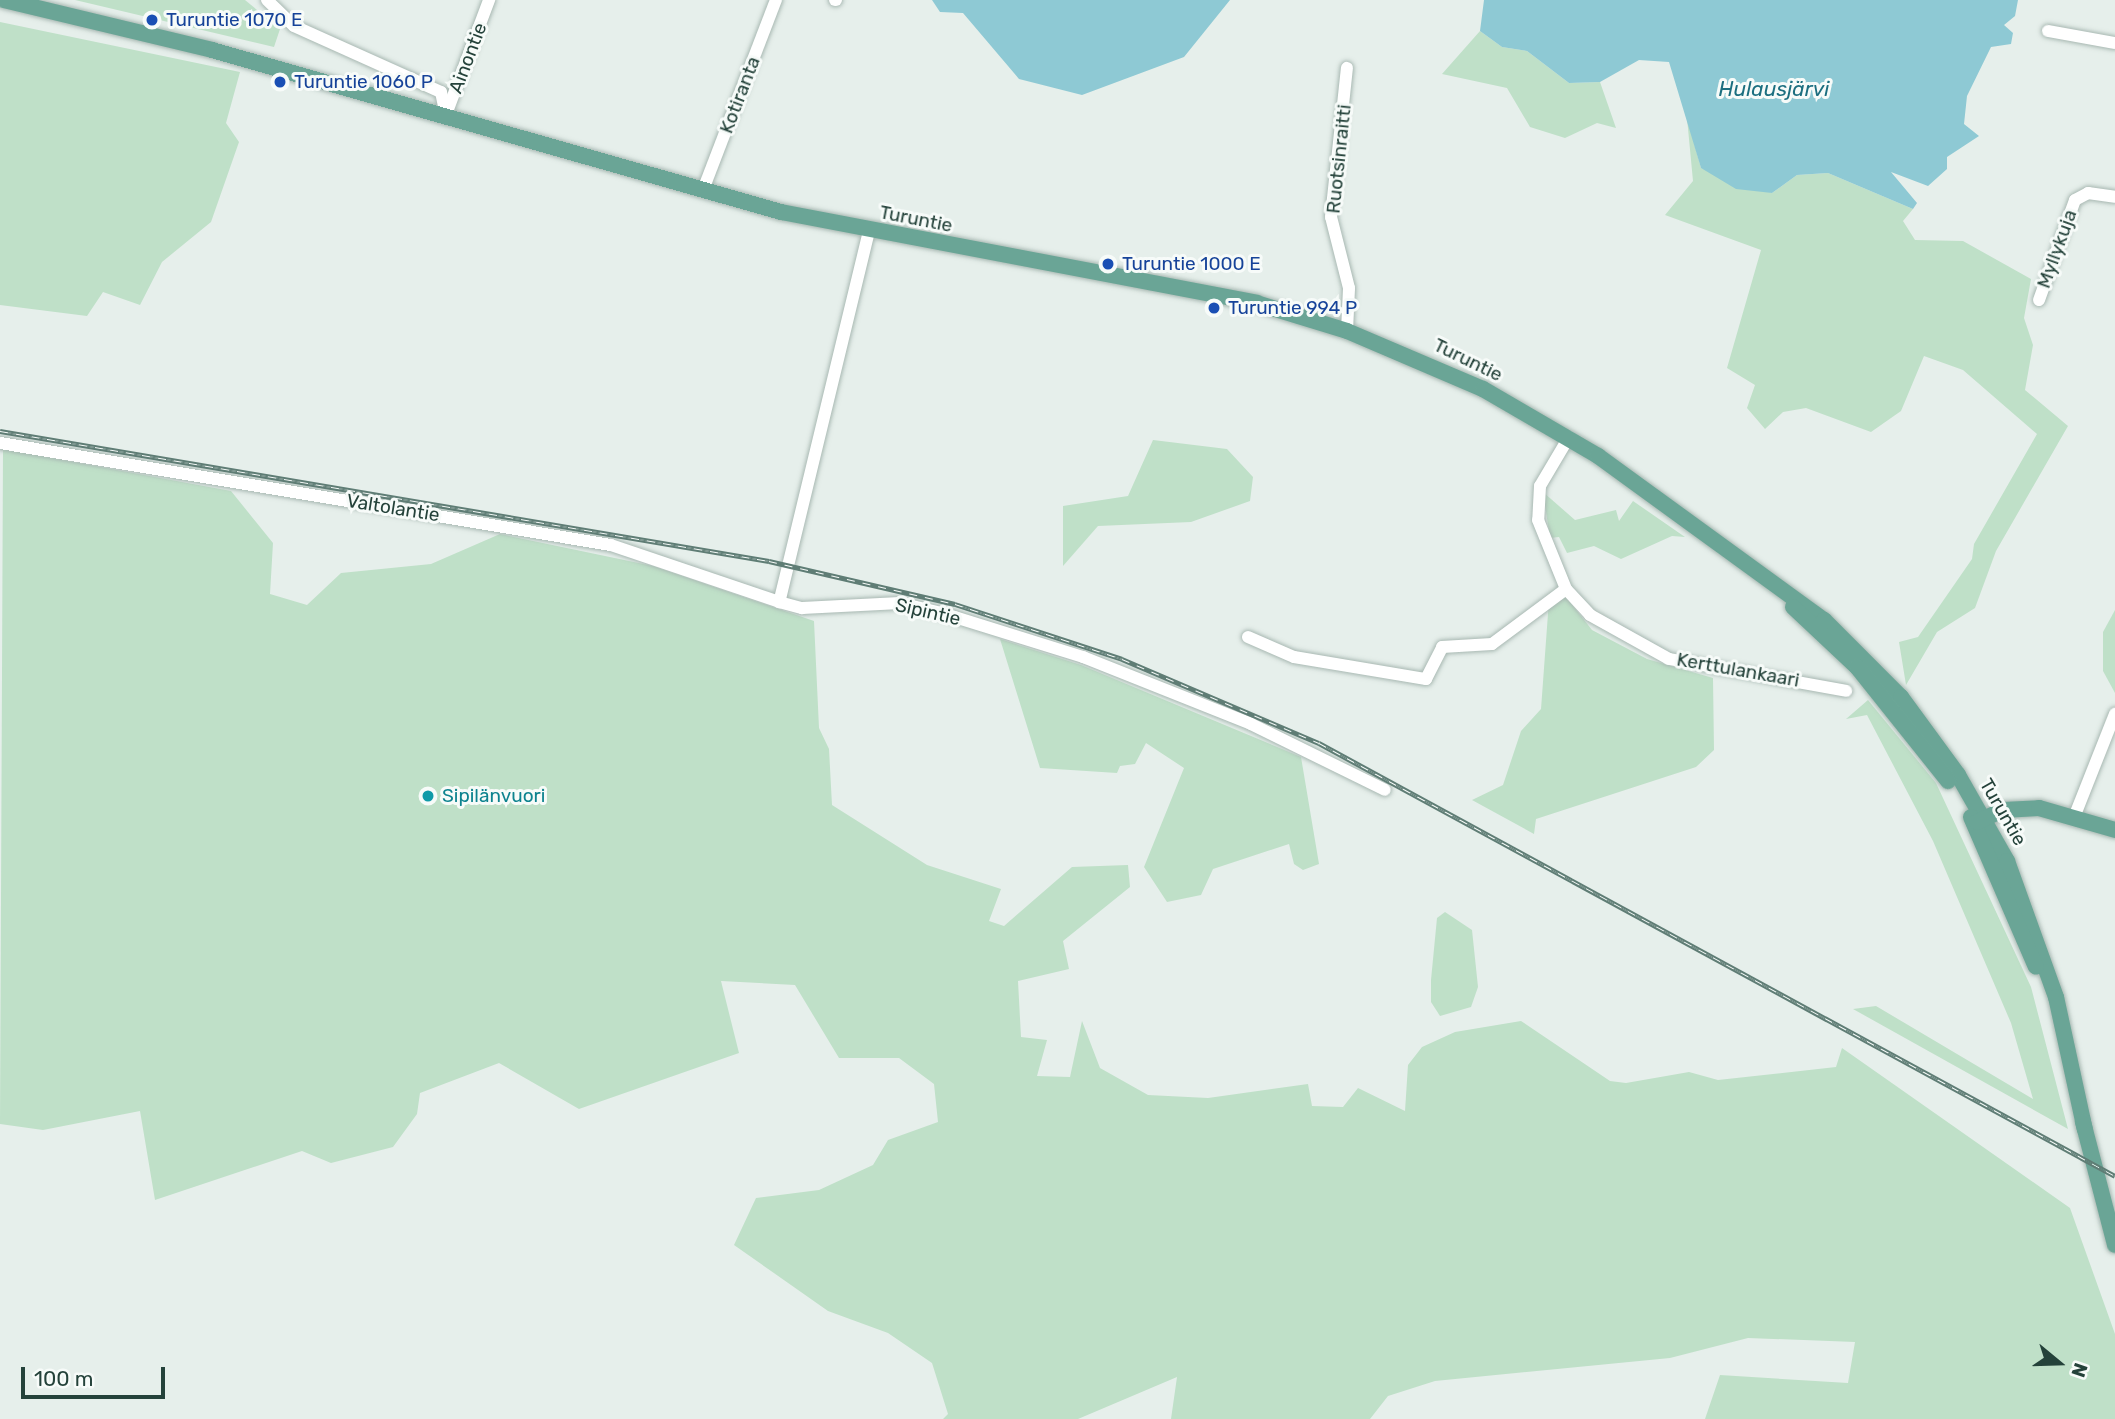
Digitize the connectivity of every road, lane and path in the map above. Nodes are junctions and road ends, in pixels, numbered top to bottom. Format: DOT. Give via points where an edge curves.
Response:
graph roads {
  1 [pos="4,0"];
  2 [pos="267,0"];
  3 [pos="489,0"];
  4 [pos="776,0"];
  5 [pos="2049,31"];
  6 [pos="2115,43"];
  7 [pos="1347,68"];
  8 [pos="446,115"];
  9 [pos="703,190"];
  10 [pos="2115,197"];
  11 [pos="869,231"];
  12 [pos="2039,300"];
  13 [pos="1347,331"];
  14 [pos="1569,437"];
  15 [pos="0,443"];
  16 [pos="1566,589"];
  17 [pos="779,602"];
  18 [pos="1248,637"];
  19 [pos="1846,691"];
  20 [pos="2115,714"];
  21 [pos="1385,790"];
  22 [pos="2075,815"];
  23 [pos="1980,821"];
  24 [pos="2115,830"];
  25 [pos="2115,1245"];
  1 -- 8 [label="main road, Turuntie"];
  2 -- 8 [label="street" via="294,26 441,92"];
  3 -- 8 [label="street, Ainontie"];
  4 -- 9 [label="street, Kotiranta"];
  5 -- 6 [label="street"];
  7 -- 13 [label="street, Ruotsinraitti" via="1331,217 1349,288"];
  8 -- 9 [label="main road, Turuntie"];
  9 -- 11 [label="main road, Turuntie"];
  10 -- 12 [label="street, Myllykuja" via="2088,193 2075,200"];
  11 -- 13 [label="main road, Turuntie" via="1256,303"];
  11 -- 17 [label="street"];
  13 -- 14 [label="main road, Turuntie" via="1437,367"];
  14 -- 16 [label="street, Kerttulankaari" via="1548,467 1537,502"];
  14 -- 23 [label="main road, Turuntie" via="1824,620 1892,687"];
  15 -- 17 [label="street, Valtolantie" via="611,545"];
  16 -- 18 [label="street" via="1492,644 1442,647 1426,679 1294,657"];
  16 -- 19 [label="street, Kerttulankaari" via="1611,631 1669,659"];
  17 -- 21 [label="street, Sipintie" via="802,608 900,603 1083,657 1251,723"];
  20 -- 22 [label="street"];
  22 -- 23 [label="main road" via="2022,808"];
  22 -- 24 [label="main road"];
  23 -- 25 [label="main road, Turuntie" via="2040,948"];
}
